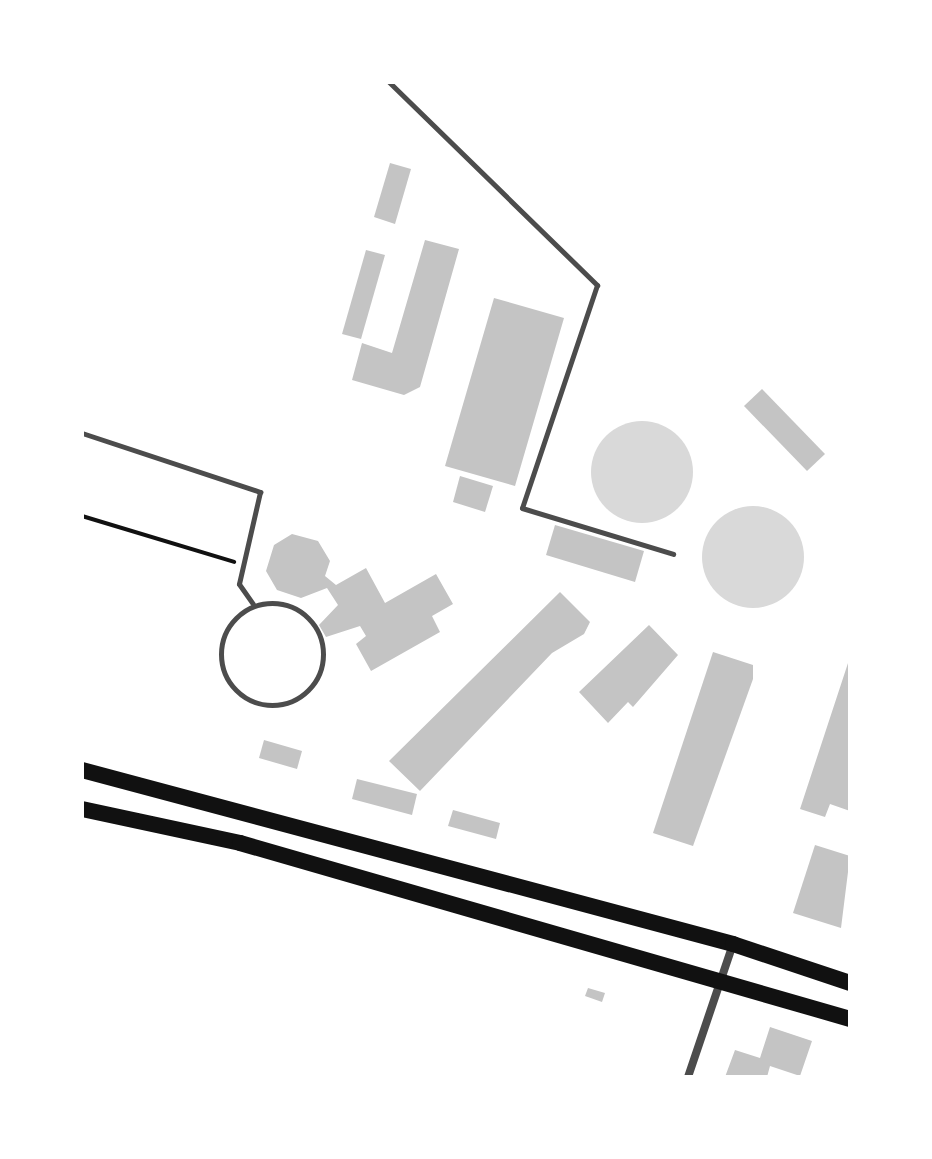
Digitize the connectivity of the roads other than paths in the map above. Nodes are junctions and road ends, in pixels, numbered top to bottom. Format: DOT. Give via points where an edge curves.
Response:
graph roads {
  1 [pos="389,82"];
  2 [pos="82,433"];
  3 [pos="673,554"];
  4 [pos="253,604"];
  5 [pos="82,770"];
  6 [pos="82,809"];
  7 [pos="733,944"];
  8 [pos="720,980"];
  9 [pos="850,983"];
  10 [pos="850,1019"];
  11 [pos="688,1077"];
  1 -- 3 [label="lane" via="597,285 522,508"];
  2 -- 4 [label="lane" via="260,492 239,584"];
  4 -- 4 [label="lane" via="230,620 221,647 226,677 269,711 320,677 321,636 308,615"];
  5 -- 7 [label="main road"];
  6 -- 8 [label="main road" via="240,843"];
  7 -- 8 [label="street"];
  7 -- 9 [label="main road"];
  8 -- 10 [label="main road"];
  8 -- 11 [label="street"];
}
